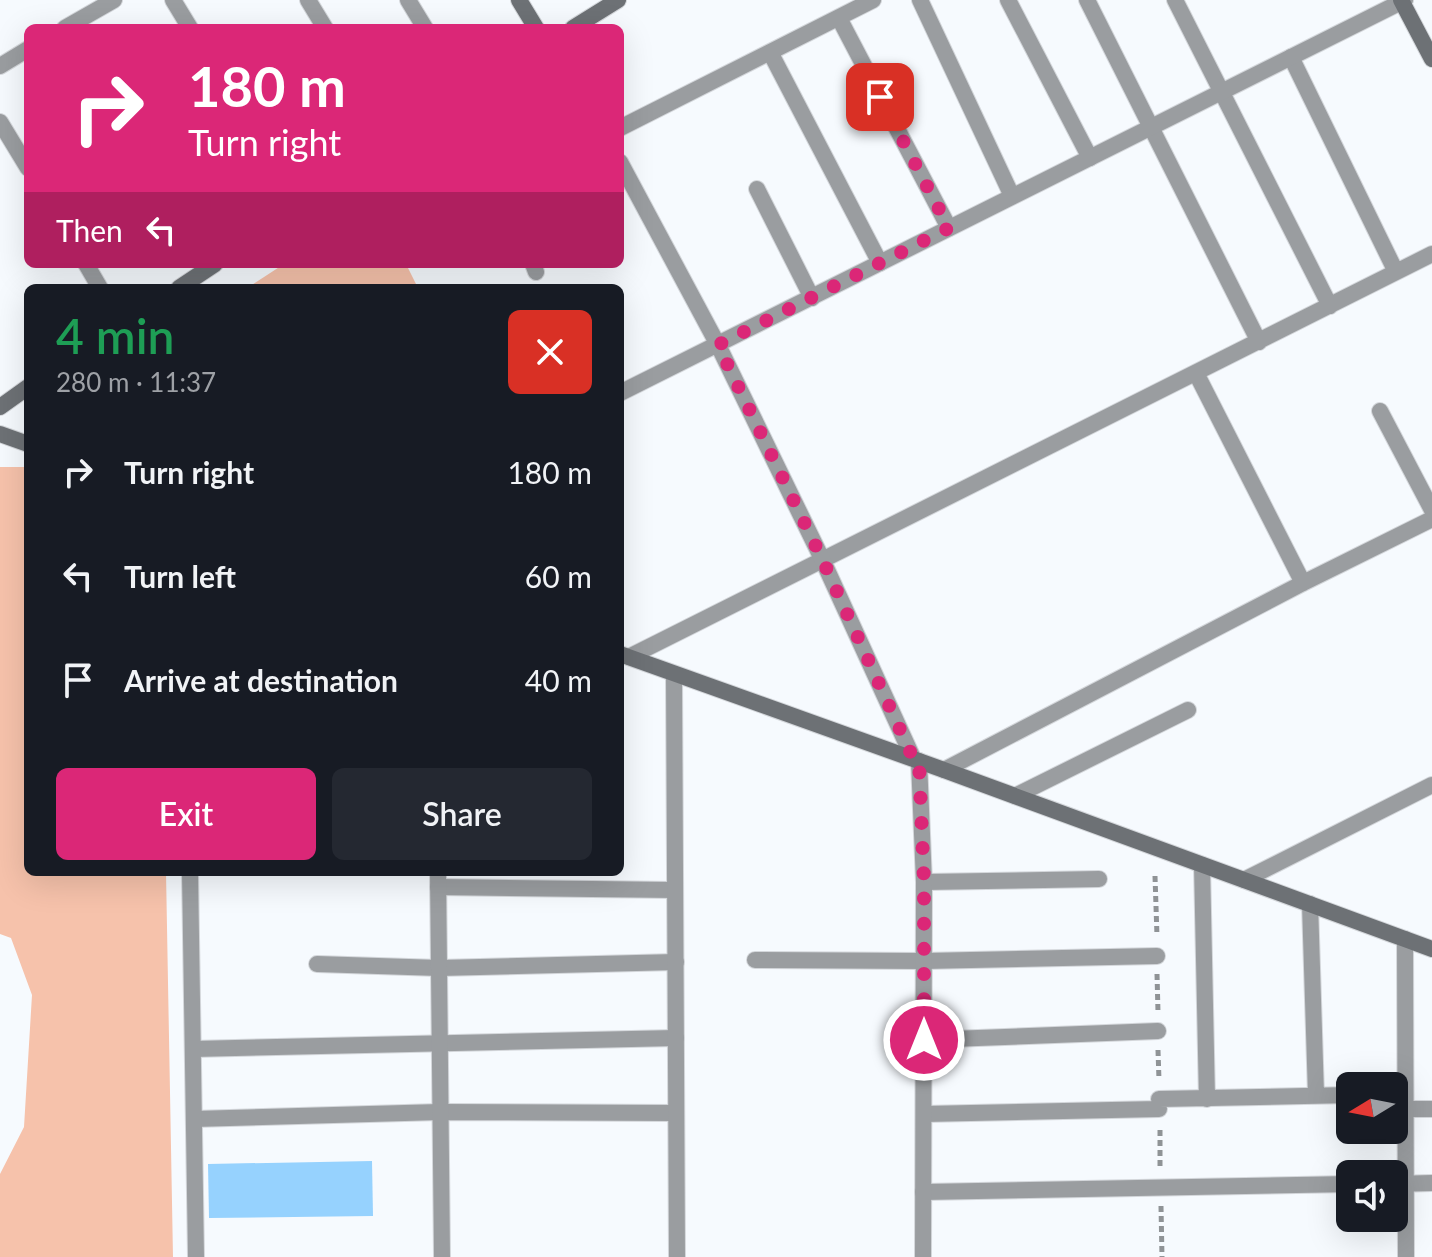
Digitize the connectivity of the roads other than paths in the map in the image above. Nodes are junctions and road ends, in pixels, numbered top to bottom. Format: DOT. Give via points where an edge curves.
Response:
graph roads {
  1 [pos="114,0"];
  2 [pos="173,0"];
  3 [pos="308,0"];
  4 [pos="408,0"];
  5 [pos="519,0"];
  6 [pos="618,0"];
  7 [pos="873,0"];
  8 [pos="920,0"];
  9 [pos="1008,0"];
  10 [pos="1087,0"];
  11 [pos="1175,0"];
  12 [pos="1403,1"];
  13 [pos="839,18"];
  14 [pos="72,24"];
  15 [pos="188,24"];
  16 [pos="323,24"];
  17 [pos="423,24"];
  18 [pos="534,24"];
  19 [pos="579,24"];
  20 [pos="24,51"];
  21 [pos="770,52"];
  22 [pos="1291,57"];
  23 [pos="1432,59"];
  24 [pos="0,66"];
  25 [pos="1221,92"];
  26 [pos="0,122"];
  27 [pos="624,126"];
  28 [pos="1151,126"];
  29 [pos="1090,158"];
  30 [pos="24,161"];
  31 [pos="624,169"];
  32 [pos="757,189"];
  33 [pos="1012,196"];
  34 [pos="949,228"];
  35 [pos="1432,254"];
  36 [pos="880,263"];
  37 [pos="209,268"];
  38 [pos="1396,272"];
  39 [pos="185,284"];
  40 [pos="812,298"];
  41 [pos="1330,306"];
  42 [pos="1259,342"];
  43 [pos="718,345"];
  44 [pos="1196,373"];
  45 [pos="24,390"];
  46 [pos="624,391"];
  47 [pos="0,407"];
  48 [pos="1380,411"];
  49 [pos="0,434"];
  50 [pos="24,443"];
  51 [pos="1432,510"];
  52 [pos="1432,519"];
  53 [pos="823,561"];
  54 [pos="1303,583"];
  55 [pos="624,656"];
  56 [pos="674,674"];
  57 [pos="1188,710"];
  58 [pos="916,759"];
  59 [pos="944,770"];
  60 [pos="1432,785"];
  61 [pos="1015,796"];
  62 [pos="1202,865"];
  63 [pos="190,876"];
  64 [pos="438,879"];
  65 [pos="1099,879"];
  66 [pos="1244,880"];
  67 [pos="924,882"];
  68 [pos="675,890"];
  69 [pos="1310,904"];
  70 [pos="1405,939"];
  71 [pos="1432,949"];
  72 [pos="1157,956"];
  73 [pos="755,960"];
  74 [pos="924,961"];
  75 [pos="676,962"];
  76 [pos="317,964"];
  77 [pos="439,968"];
  78 [pos="1158,1031"];
  79 [pos="676,1038"];
  80 [pos="924,1040"];
  81 [pos="440,1042"];
  82 [pos="193,1049"];
  83 [pos="1403,1072"];
  84 [pos="1316,1095"];
  85 [pos="1336,1095"];
  86 [pos="1207,1099"];
  87 [pos="1408,1102"];
  88 [pos="1432,1109"];
  89 [pos="440,1112"];
  90 [pos="676,1113"];
  91 [pos="924,1114"];
  92 [pos="194,1119"];
  93 [pos="1432,1183"];
  94 [pos="1336,1184"];
  95 [pos="1408,1184"];
  96 [pos="923,1192"];
  97 [pos="1404,1232"];
  98 [pos="196,1257"];
  99 [pos="442,1257"];
  100 [pos="677,1257"];
  101 [pos="923,1257"];
  102 [pos="1406,1257"];
  1 -- 14 [label="street"];
  2 -- 15 [label="street"];
  3 -- 16 [label="street"];
  4 -- 17 [label="street"];
  5 -- 18 [label="street"];
  6 -- 19 [label="street"];
  7 -- 13 [label="street"];
  8 -- 33 [label="street"];
  9 -- 29 [label="street"];
  10 -- 28 [label="street"];
  11 -- 25 [label="street"];
  12 -- 22 [label="street"];
  12 -- 23 [label="street"];
  13 -- 21 [label="street"];
  13 -- 34 [label="street"];
  20 -- 24 [label="street"];
  21 -- 27 [label="street"];
  21 -- 36 [label="street"];
  22 -- 25 [label="street"];
  22 -- 38 [label="street"];
  25 -- 28 [label="street"];
  25 -- 41 [label="street"];
  26 -- 30 [label="street"];
  28 -- 29 [label="street"];
  28 -- 42 [label="street"];
  29 -- 33 [label="street"];
  31 -- 43 [label="street"];
  32 -- 40 [label="street"];
  33 -- 34 [label="street"];
  34 -- 36 [label="street"];
  35 -- 38 [label="street"];
  36 -- 40 [label="street"];
  37 -- 39 [label="street"];
  38 -- 41 [label="street"];
  40 -- 43 [label="street"];
  41 -- 42 [label="street"];
  42 -- 44 [label="street"];
  43 -- 46 [label="street"];
  43 -- 53 [label="street"];
  44 -- 53 [label="street"];
  44 -- 54 [label="street"];
  45 -- 47 [label="street"];
  48 -- 51 [label="street"];
  49 -- 50 [label="street"];
  52 -- 54 [label="street"];
  53 -- 55 [label="street"];
  53 -- 58 [label="street"];
  54 -- 59 [label="street"];
  55 -- 56 [label="street"];
  56 -- 58 [label="street"];
  56 -- 68 [label="street"];
  57 -- 61 [label="street"];
  58 -- 59 [label="street"];
  58 -- 67 [label="street"];
  59 -- 61 [label="street"];
  60 -- 66 [label="street"];
  61 -- 62 [label="street"];
  62 -- 66 [label="street"];
  62 -- 86 [label="street"];
  63 -- 82 [label="street"];
  64 -- 68 [label="street"];
  64 -- 77 [label="street"];
  65 -- 67 [label="street"];
  66 -- 69 [label="street"];
  67 -- 74 [label="street"];
  68 -- 75 [label="street"];
  69 -- 70 [label="street"];
  69 -- 84 [label="street"];
  70 -- 71 [label="street"];
  70 -- 83 [label="street"];
  72 -- 74 [label="street"];
  73 -- 74 [label="street"];
  74 -- 80 [label="street"];
  75 -- 77 [label="street"];
  75 -- 79 [label="street"];
  76 -- 77 [label="street"];
  77 -- 81 [label="street"];
  78 -- 80 [label="street"];
  79 -- 81 [label="street"];
  79 -- 90 [label="street"];
  80 -- 91 [label="street"];
  81 -- 82 [label="street"];
  81 -- 89 [label="street"];
  82 -- 92 [label="street"];
  84 -- 85 [label="street"];
  84 -- 86 [label="street"];
  86 -- 91 [label="street"];
  87 -- 88 [label="street"];
  89 -- 90 [label="street"];
  89 -- 92 [label="street"];
  89 -- 99 [label="street"];
  90 -- 100 [label="street"];
  91 -- 96 [label="street"];
  92 -- 98 [label="street"];
  93 -- 95 [label="street"];
  94 -- 96 [label="street"];
  96 -- 101 [label="street"];
  97 -- 102 [label="street"];
}
